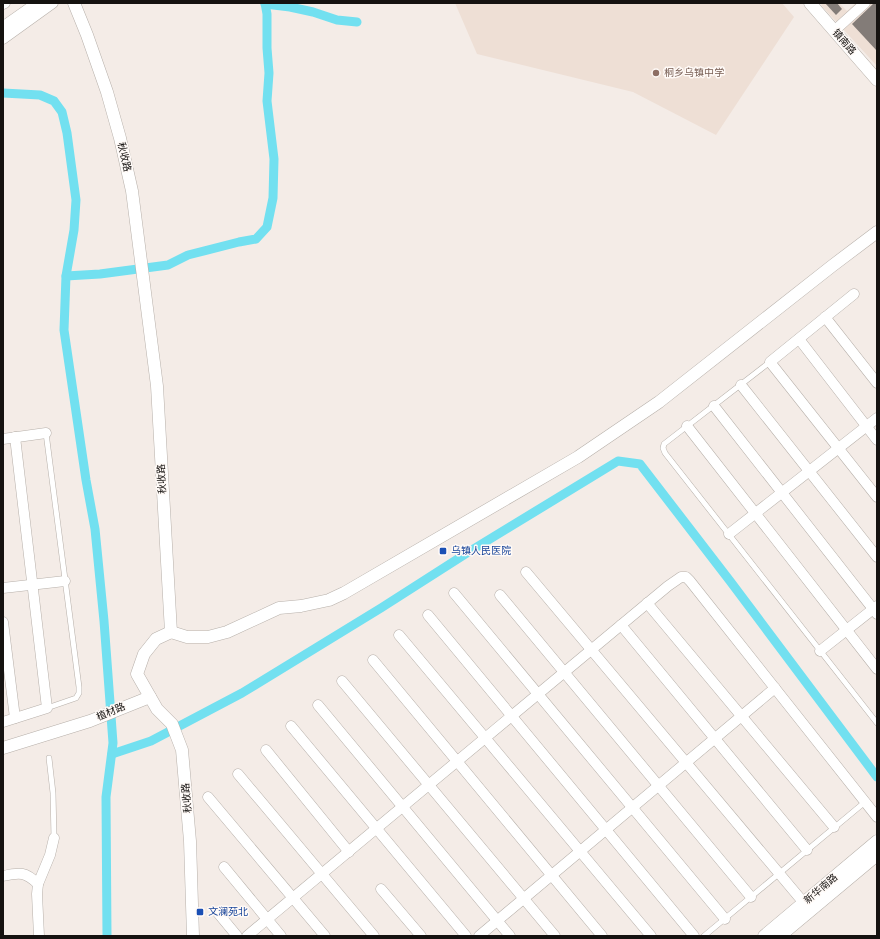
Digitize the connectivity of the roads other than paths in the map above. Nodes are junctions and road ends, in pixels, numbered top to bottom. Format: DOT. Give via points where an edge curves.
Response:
graph roads {
  1 [pos="23,3"];
  2 [pos="40,3"];
  3 [pos="53,3"];
  4 [pos="74,3"];
  5 [pos="810,3"];
  6 [pos="865,3"];
  7 [pos="3,17"];
  8 [pos="3,29"];
  9 [pos="834,30"];
  10 [pos="3,39"];
  11 [pos="877,80"];
  12 [pos="877,232"];
  13 [pos="854,294"];
  14 [pos="825,317"];
  15 [pos="799,339"];
  16 [pos="770,362"];
  17 [pos="877,383"];
  18 [pos="741,385"];
  19 [pos="714,406"];
  20 [pos="877,418"];
  21 [pos="687,426"];
  22 [pos="867,426"];
  23 [pos="46,433"];
  24 [pos="15,437"];
  25 [pos="3,439"];
  26 [pos="877,440"];
  27 [pos="838,448"];
  28 [pos="809,471"];
  29 [pos="782,492"];
  30 [pos="877,497"];
  31 [pos="755,513"];
  32 [pos="729,534"];
  33 [pos="877,557"];
  34 [pos="526,572"];
  35 [pos="65,581"];
  36 [pos="33,585"];
  37 [pos="3,588"];
  38 [pos="454,593"];
  39 [pos="500,595"];
  40 [pos="647,604"];
  41 [pos="876,610"];
  42 [pos="428,615"];
  43 [pos="3,622"];
  44 [pos="621,625"];
  45 [pos="847,630"];
  46 [pos="171,632"];
  47 [pos="399,635"];
  48 [pos="591,650"];
  49 [pos="820,650"];
  50 [pos="373,660"];
  51 [pos="877,669"];
  52 [pos="564,672"];
  53 [pos="342,681"];
  54 [pos="775,688"];
  55 [pos="538,694"];
  56 [pos="150,697"];
  57 [pos="318,704"];
  58 [pos="47,708"];
  59 [pos="512,716"];
  60 [pos="742,717"];
  61 [pos="15,718"];
  62 [pos="3,722"];
  63 [pos="877,723"];
  64 [pos="291,726"];
  65 [pos="485,738"];
  66 [pos="715,739"];
  67 [pos="3,748"];
  68 [pos="266,750"];
  69 [pos="49,758"];
  70 [pos="457,761"];
  71 [pos="686,763"];
  72 [pos="238,774"];
  73 [pos="429,785"];
  74 [pos="658,786"];
  75 [pos="208,797"];
  76 [pos="864,802"];
  77 [pos="402,807"];
  78 [pos="633,808"];
  79 [pos="877,817"];
  80 [pos="834,827"];
  81 [pos="376,828"];
  82 [pos="606,830"];
  83 [pos="54,838"];
  84 [pos="877,841"];
  85 [pos="807,850"];
  86 [pos="349,852"];
  87 [pos="580,852"];
  88 [pos="877,855"];
  89 [pos="224,867"];
  90 [pos="779,873"];
  91 [pos="322,874"];
  92 [pos="552,875"];
  93 [pos="3,876"];
  94 [pos="38,884"];
  95 [pos="381,889"];
  96 [pos="751,897"];
  97 [pos="293,898"];
  98 [pos="524,898"];
  99 [pos="807,907"];
  100 [pos="218,912"];
  101 [pos="725,918"];
  102 [pos="267,919"];
  103 [pos="497,921"];
  104 [pos="40,936"];
  105 [pos="193,936"];
  106 [pos="237,936"];
  107 [pos="247,936"];
  108 [pos="281,936"];
  109 [pos="325,936"];
  110 [pos="374,936"];
  111 [pos="421,936"];
  112 [pos="466,936"];
  113 [pos="479,936"];
  114 [pos="510,936"];
  115 [pos="555,936"];
  116 [pos="602,936"];
  117 [pos="650,936"];
  118 [pos="694,936"];
  119 [pos="704,936"];
  120 [pos="764,936"];
  121 [pos="780,936"];
  1 -- 7 [label="main road"];
  2 -- 8 [label="main road"];
  3 -- 10 [label="street"];
  4 -- 46 [label="street, 秋收路" via="107,92 132,191 157,386"];
  5 -- 9 [label="street, 镇南路"];
  6 -- 9 [label="street"];
  9 -- 11 [label="street, 镇南路"];
  12 -- 46 [label="street" via="653,406 578,457 371,578 329,600 279,608 208,638 187,637"];
  13 -- 14 [label="street"];
  14 -- 15 [label="street"];
  14 -- 17 [label="street"];
  15 -- 16 [label="street"];
  15 -- 22 [label="street"];
  16 -- 18 [label="lane"];
  16 -- 27 [label="street"];
  18 -- 19 [label="lane"];
  18 -- 28 [label="street"];
  19 -- 21 [label="lane"];
  19 -- 29 [label="street"];
  20 -- 22 [label="street"];
  21 -- 31 [label="street"];
  21 -- 32 [label="lane" via="664,444 663,448"];
  22 -- 26 [label="street"];
  22 -- 27 [label="street"];
  23 -- 24 [label="street"];
  23 -- 35 [label="lane"];
  24 -- 25 [label="street"];
  24 -- 36 [label="street"];
  27 -- 28 [label="street"];
  27 -- 30 [label="street"];
  28 -- 29 [label="street"];
  28 -- 33 [label="street"];
  29 -- 31 [label="street"];
  29 -- 41 [label="street"];
  31 -- 32 [label="street"];
  31 -- 45 [label="street"];
  32 -- 49 [label="lane"];
  34 -- 48 [label="street"];
  35 -- 36 [label="street"];
  35 -- 58 [label="lane" via="79,693 76,698"];
  36 -- 37 [label="street"];
  36 -- 58 [label="street"];
  38 -- 55 [label="street"];
  39 -- 52 [label="street"];
  40 -- 44 [label="street"];
  40 -- 54 [label="street" via="675,581 686,577"];
  40 -- 60 [label="street"];
  41 -- 45 [label="street"];
  42 -- 59 [label="street"];
  43 -- 61 [label="street"];
  44 -- 48 [label="street"];
  44 -- 66 [label="street"];
  45 -- 49 [label="street"];
  45 -- 51 [label="street"];
  46 -- 56 [label="street, 秋收路" via="156,639 144,654 137,674"];
  47 -- 65 [label="street"];
  48 -- 52 [label="street"];
  48 -- 71 [label="street"];
  49 -- 63 [label="lane"];
  50 -- 70 [label="street"];
  52 -- 55 [label="street"];
  52 -- 74 [label="street"];
  53 -- 73 [label="street"];
  54 -- 60 [label="street"];
  54 -- 76 [label="street"];
  55 -- 59 [label="street"];
  55 -- 78 [label="street"];
  56 -- 67 [label="street, 植材路" via="90,721"];
  56 -- 105 [label="street, 秋收路" via="157,709 172,724 182,750 190,841"];
  57 -- 77 [label="street"];
  58 -- 61 [label="street"];
  59 -- 65 [label="street"];
  59 -- 82 [label="street"];
  60 -- 66 [label="street"];
  60 -- 80 [label="street"];
  61 -- 62 [label="street"];
  64 -- 81 [label="street"];
  65 -- 70 [label="street"];
  65 -- 87 [label="street"];
  66 -- 71 [label="street"];
  66 -- 85 [label="street"];
  68 -- 86 [label="street"];
  69 -- 83 [label="lane"];
  70 -- 73 [label="street"];
  70 -- 92 [label="street"];
  71 -- 74 [label="street"];
  71 -- 90 [label="street"];
  72 -- 91 [label="street"];
  73 -- 77 [label="street"];
  73 -- 98 [label="street"];
  74 -- 78 [label="street"];
  74 -- 96 [label="street"];
  75 -- 97 [label="street"];
  76 -- 79 [label="street"];
  76 -- 80 [label="lane"];
  77 -- 81 [label="street"];
  77 -- 103 [label="street"];
  78 -- 82 [label="street"];
  78 -- 101 [label="street"];
  80 -- 85 [label="lane"];
  81 -- 86 [label="street"];
  81 -- 112 [label="street"];
  82 -- 87 [label="street"];
  82 -- 118 [label="street"];
  83 -- 94 [label="street"];
  84 -- 99 [label="street, 新华南路"];
  85 -- 90 [label="lane"];
  86 -- 91 [label="street"];
  87 -- 92 [label="street"];
  87 -- 117 [label="street"];
  88 -- 99 [label="street, 新华南路"];
  89 -- 102 [label="street"];
  90 -- 96 [label="lane"];
  90 -- 99 [label="street"];
  91 -- 97 [label="street"];
  91 -- 110 [label="street"];
  92 -- 98 [label="street"];
  92 -- 116 [label="street"];
  93 -- 94 [label="street" via="22,873"];
  94 -- 104 [label="street" via="36,894"];
  95 -- 111 [label="street"];
  96 -- 101 [label="lane"];
  97 -- 102 [label="street"];
  97 -- 109 [label="street"];
  98 -- 103 [label="street"];
  98 -- 115 [label="street"];
  99 -- 120 [label="street, 新华南路"];
  99 -- 121 [label="street, 新华南路"];
  100 -- 106 [label="street"];
  101 -- 119 [label="lane"];
  102 -- 107 [label="street"];
  102 -- 108 [label="street"];
  103 -- 113 [label="street"];
  103 -- 114 [label="street"];
}
